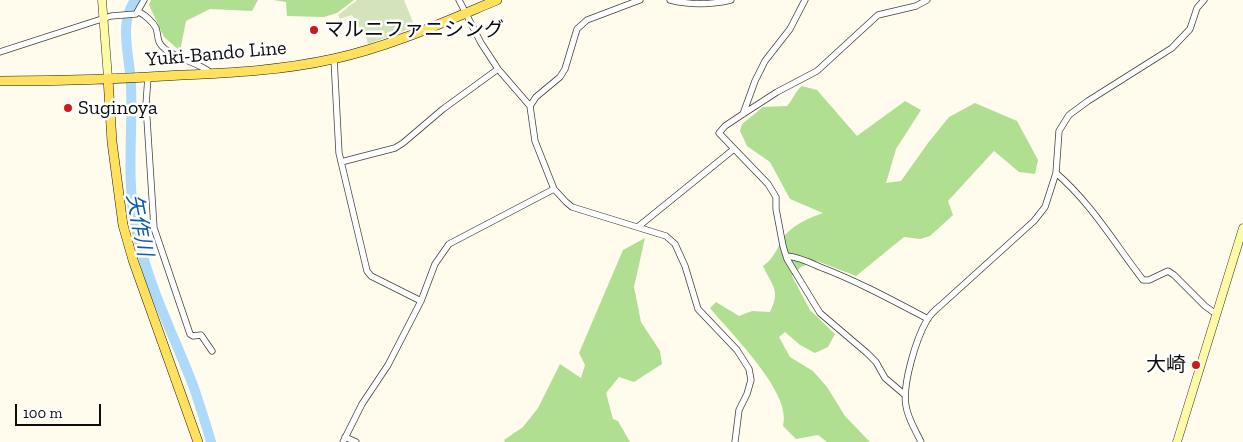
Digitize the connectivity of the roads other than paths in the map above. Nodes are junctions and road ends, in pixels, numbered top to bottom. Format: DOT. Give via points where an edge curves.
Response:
graph roads {
  1 [pos="102,0"];
  2 [pos="144,0"];
  3 [pos="459,0"];
  4 [pos="497,0"];
  5 [pos="640,0"];
  6 [pos="670,0"];
  7 [pos="731,0"];
  8 [pos="805,0"];
  9 [pos="927,0"];
  10 [pos="1204,0"];
  11 [pos="136,13"];
  12 [pos="464,13"];
  13 [pos="105,18"];
  14 [pos="0,52"];
  15 [pos="334,58"];
  16 [pos="498,69"];
  17 [pos="211,74"];
  18 [pos="108,78"];
  19 [pos="145,78"];
  20 [pos="0,81"];
  21 [pos="530,106"];
  22 [pos="743,114"];
  23 [pos="734,149"];
  24 [pos="341,162"];
  25 [pos="1056,173"];
  26 [pos="554,189"];
  27 [pos="639,226"];
  28 [pos="1243,228"];
  29 [pos="787,256"];
  30 [pos="422,301"];
  31 [pos="1216,314"];
  32 [pos="928,319"];
  33 [pos="212,351"];
  34 [pos="905,395"];
  35 [pos="344,440"];
  36 [pos="198,442"];
  37 [pos="356,442"];
  38 [pos="735,442"];
  39 [pos="921,442"];
  40 [pos="1177,442"];
  1 -- 13 [label="street"];
  2 -- 11 [label="street"];
  3 -- 12 [label="street"];
  4 -- 12 [label="main road, Yuki-Bando Line"];
  5 -- 21 [label="street" via="587,20 577,28 565,69"];
  6 -- 7 [label="street" via="687,4"];
  8 -- 22 [label="street" via="790,29 765,61"];
  9 -- 22 [label="street" via="916,6 878,15 817,71"];
  10 -- 25 [label="street" via="1197,8 1190,29 1172,48 1069,115 1059,131"];
  11 -- 13 [label="street"];
  11 -- 17 [label="street" via="145,15 156,28 157,39 165,49"];
  12 -- 15 [label="main road, Yuki-Bando Line" via="380,45"];
  12 -- 16 [label="street"];
  13 -- 14 [label="street"];
  13 -- 18 [label="street"];
  15 -- 17 [label="main road, Yuki-Bando Line" via="275,69"];
  15 -- 24 [label="street"];
  16 -- 21 [label="street"];
  16 -- 24 [label="street" via="443,109 403,144"];
  17 -- 19 [label="main road, Yuki-Bando Line"];
  18 -- 19 [label="main road, Yuki-Bando Line"];
  18 -- 20 [label="main road, Yuki-Bando Line"];
  18 -- 36 [label="main road" via="112,142 123,225 132,260"];
  19 -- 33 [label="street" via="154,233 190,334 201,335"];
  21 -- 26 [label="street" via="536,141"];
  22 -- 23 [label="street" via="719,133"];
  23 -- 27 [label="street"];
  23 -- 29 [label="street" via="768,184 776,197"];
  24 -- 30 [label="street" via="367,271"];
  25 -- 31 [label="street" via="1090,209 1143,280 1168,271"];
  25 -- 32 [label="street" via="1045,207 1034,221"];
  26 -- 27 [label="street" via="572,207"];
  26 -- 30 [label="street" via="449,244 436,264"];
  27 -- 38 [label="street" via="666,236 676,244 698,309 737,350 749,369 752,380 739,410"];
  28 -- 31 [label="street"];
  29 -- 32 [label="street" via="834,271"];
  29 -- 34 [label="street" via="820,313 867,353 885,378"];
  30 -- 35 [label="street"];
  31 -- 40 [label="street"];
  32 -- 34 [label="street" via="908,372"];
  34 -- 39 [label="street" via="906,407"];
  35 -- 37 [label="street"];
}
